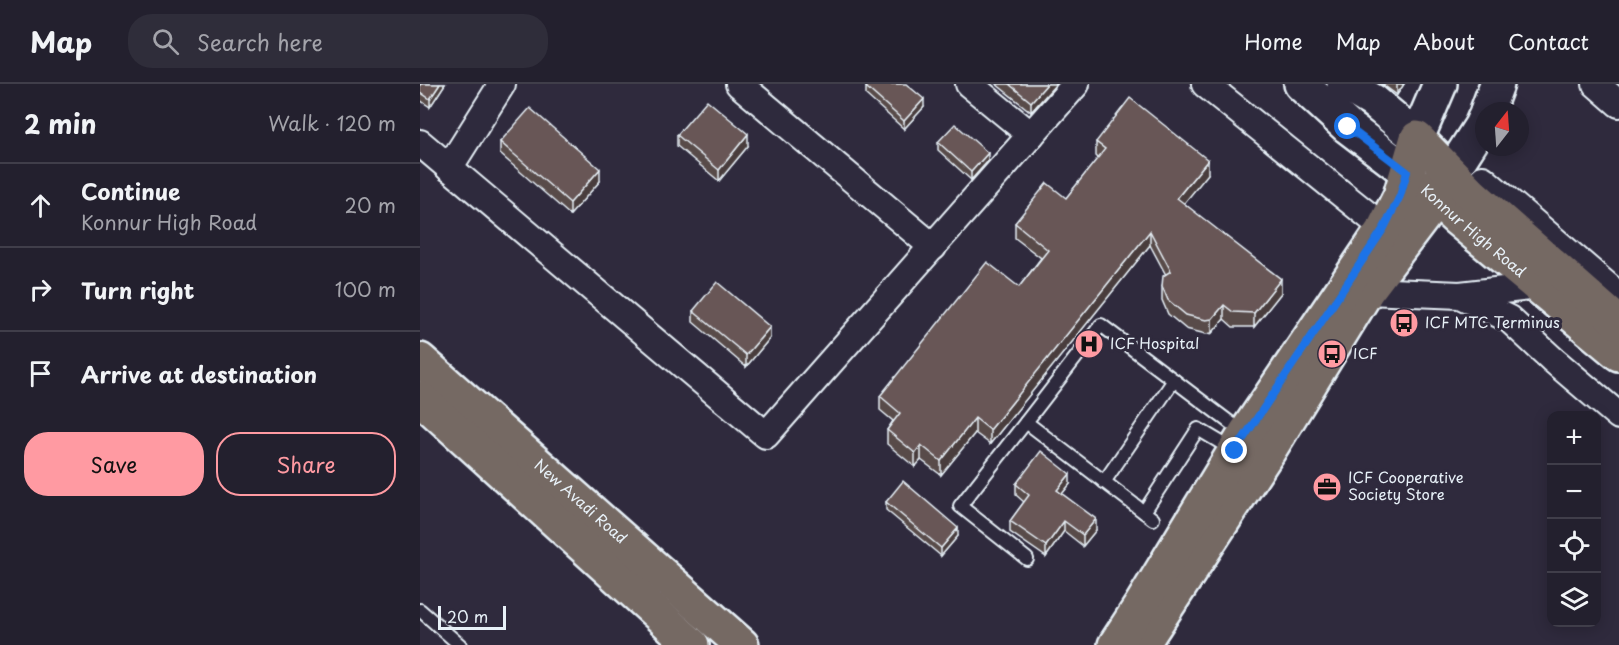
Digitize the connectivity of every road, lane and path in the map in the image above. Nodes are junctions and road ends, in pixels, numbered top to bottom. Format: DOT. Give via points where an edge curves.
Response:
graph roads {
  1 [pos="502,84"];
  2 [pos="739,84"];
  3 [pos="969,84"];
  4 [pos="1076,84"];
  5 [pos="1204,84"];
  6 [pos="1301,84"];
  7 [pos="1344,84"];
  8 [pos="1440,84"];
  9 [pos="1497,84"];
  10 [pos="1490,102"];
  11 [pos="1031,135"];
  12 [pos="1475,135"];
  13 [pos="1417,138"];
  14 [pos="420,144"];
  15 [pos="449,168"];
  16 [pos="1407,172"];
  17 [pos="1483,179"];
  18 [pos="1443,186"];
  19 [pos="1384,228"];
  20 [pos="933,247"];
  21 [pos="1538,286"];
  22 [pos="1367,291"];
  23 [pos="1460,296"];
  24 [pos="1619,296"];
  25 [pos="1619,323"];
  26 [pos="1619,354"];
  27 [pos="420,360"];
  28 [pos="1174,380"];
  29 [pos="420,398"];
  30 [pos="1619,416"];
  31 [pos="1026,422"];
  32 [pos="1251,451"];
  33 [pos="1104,482"];
  34 [pos="1027,558"];
  35 [pos="420,610"];
  36 [pos="460,645"];
  37 [pos="692,645"];
  38 [pos="742,645"];
  39 [pos="1115,645"];
  40 [pos="1142,645"];
  1 -- 15 [label="street"];
  2 -- 20 [label="street"];
  3 -- 11 [label="street"];
  4 -- 11 [label="street"];
  5 -- 19 [label="street"];
  6 -- 16 [label="main road, Konnur High Road" via="1348,127"];
  7 -- 13 [label="main road"];
  8 -- 13 [label="main road"];
  9 -- 10 [label="main road"];
  11 -- 20 [label="street"];
  12 -- 18 [label="main road"];
  13 -- 16 [label="main road"];
  13 -- 18 [label="main road"];
  14 -- 15 [label="street"];
  15 -- 20 [label="street" via="766,435"];
  16 -- 18 [label="main road, Konnur High Road"];
  16 -- 19 [label="main road"];
  17 -- 24 [label="street"];
  18 -- 21 [label="main road, Konnur High Road" via="1457,219"];
  18 -- 22 [label="main road"];
  18 -- 25 [label="main road" via="1473,195"];
  19 -- 32 [label="main road"];
  21 -- 23 [label="street"];
  21 -- 26 [label="main road, Konnur High Road"];
  22 -- 23 [label="street"];
  22 -- 32 [label="main road"];
  23 -- 30 [label="street" via="1509,319"];
  27 -- 38 [label="main road, New Avadi Road"];
  28 -- 31 [label="lane" via="1101,325"];
  28 -- 32 [label="lane"];
  28 -- 33 [label="lane"];
  29 -- 37 [label="main road, New Avadi Road"];
  31 -- 33 [label="lane"];
  31 -- 34 [label="lane" via="960,506"];
  32 -- 33 [label="lane" via="1198,429 1148,516"];
  32 -- 39 [label="main road"];
  32 -- 40 [label="main road"];
  35 -- 36 [label="lane"];
}
